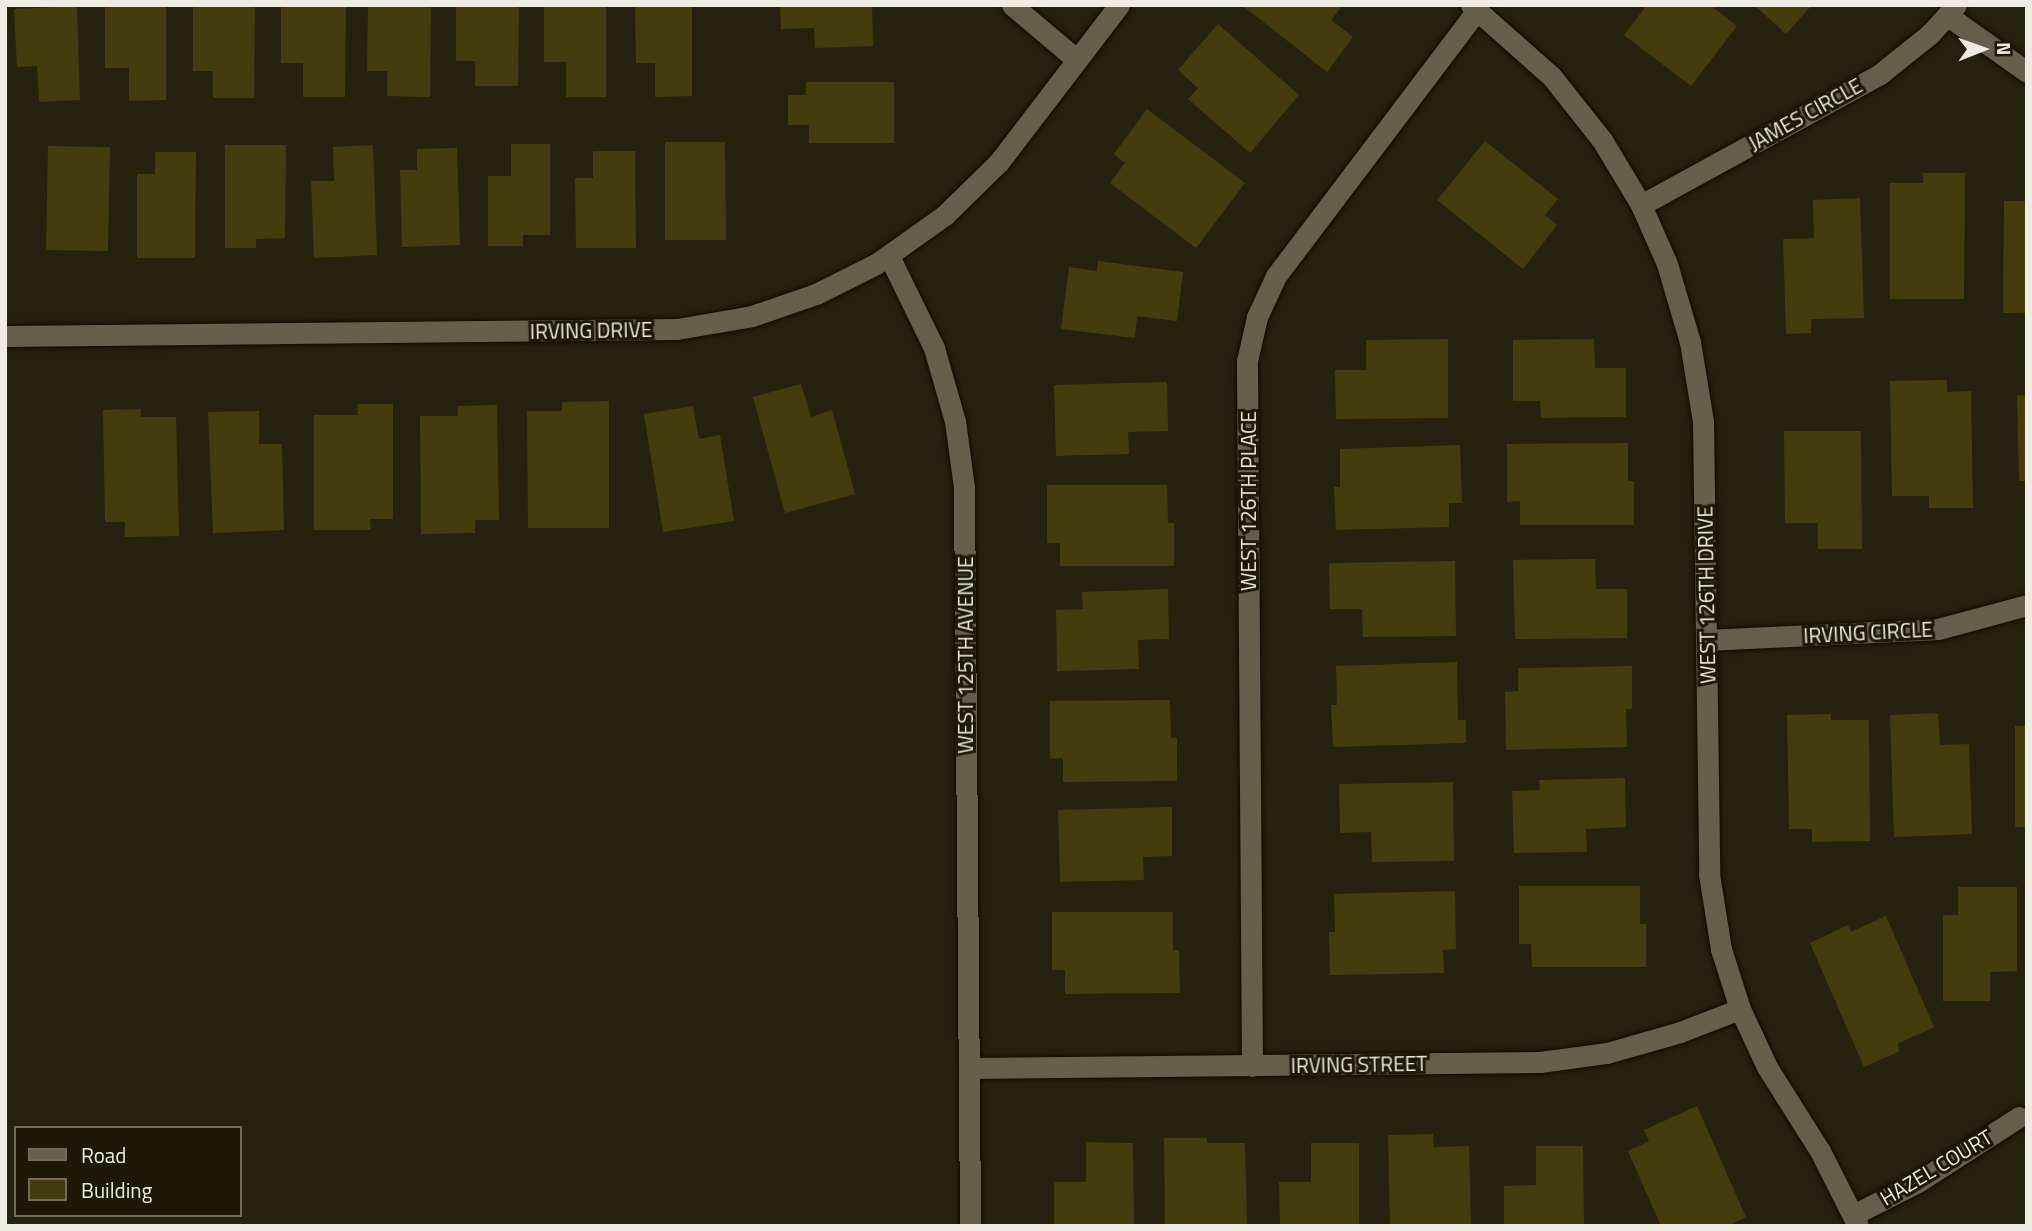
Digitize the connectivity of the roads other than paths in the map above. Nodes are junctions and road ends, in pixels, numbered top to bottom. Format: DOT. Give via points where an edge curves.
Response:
graph roads {
  1 [pos="1012,5"];
  2 [pos="1119,5"];
  3 [pos="1474,7"];
  4 [pos="1952,10"];
  5 [pos="1077,60"];
  6 [pos="2027,72"];
  7 [pos="1641,205"];
  8 [pos="889,257"];
  9 [pos="5,336"];
  10 [pos="2027,605"];
  11 [pos="1706,640"];
  12 [pos="1740,1009"];
  13 [pos="1252,1066"];
  14 [pos="969,1068"];
  15 [pos="2019,1117"];
  16 [pos="1855,1220"];
  17 [pos="970,1226"];
  1 -- 5 [label="street"];
  2 -- 5 [label="street, IRVING DRIVE"];
  3 -- 7 [label="street, WEST 126TH DRIVE" via="1552,77 1602,140"];
  3 -- 13 [label="street, WEST 126TH PLACE" via="1276,276 1254,328 1247,361"];
  4 -- 6 [label="street"];
  4 -- 7 [label="street, JAMES CIRCLE" via="1880,74"];
  5 -- 8 [label="street, IRVING DRIVE" via="999,162 945,215"];
  7 -- 11 [label="street, WEST 126TH DRIVE" via="1667,264 1690,342 1701,408"];
  8 -- 9 [label="street, IRVING DRIVE" via="816,294 752,316 677,329"];
  8 -- 14 [label="street, WEST 125TH AVENUE" via="934,348 955,421 964,488"];
  10 -- 11 [label="street, IRVING CIRCLE" via="1938,629"];
  11 -- 12 [label="street, WEST 126TH DRIVE" via="1709,874 1721,949"];
  12 -- 13 [label="street, IRVING STREET" via="1607,1053 1540,1062"];
  12 -- 16 [label="street, WEST 126TH DRIVE" via="1767,1067 1820,1152"];
  13 -- 14 [label="street, IRVING STREET"];
  14 -- 17 [label="street, WEST 125TH AVENUE"];
  15 -- 16 [label="street, HAZEL COURT"];
}
